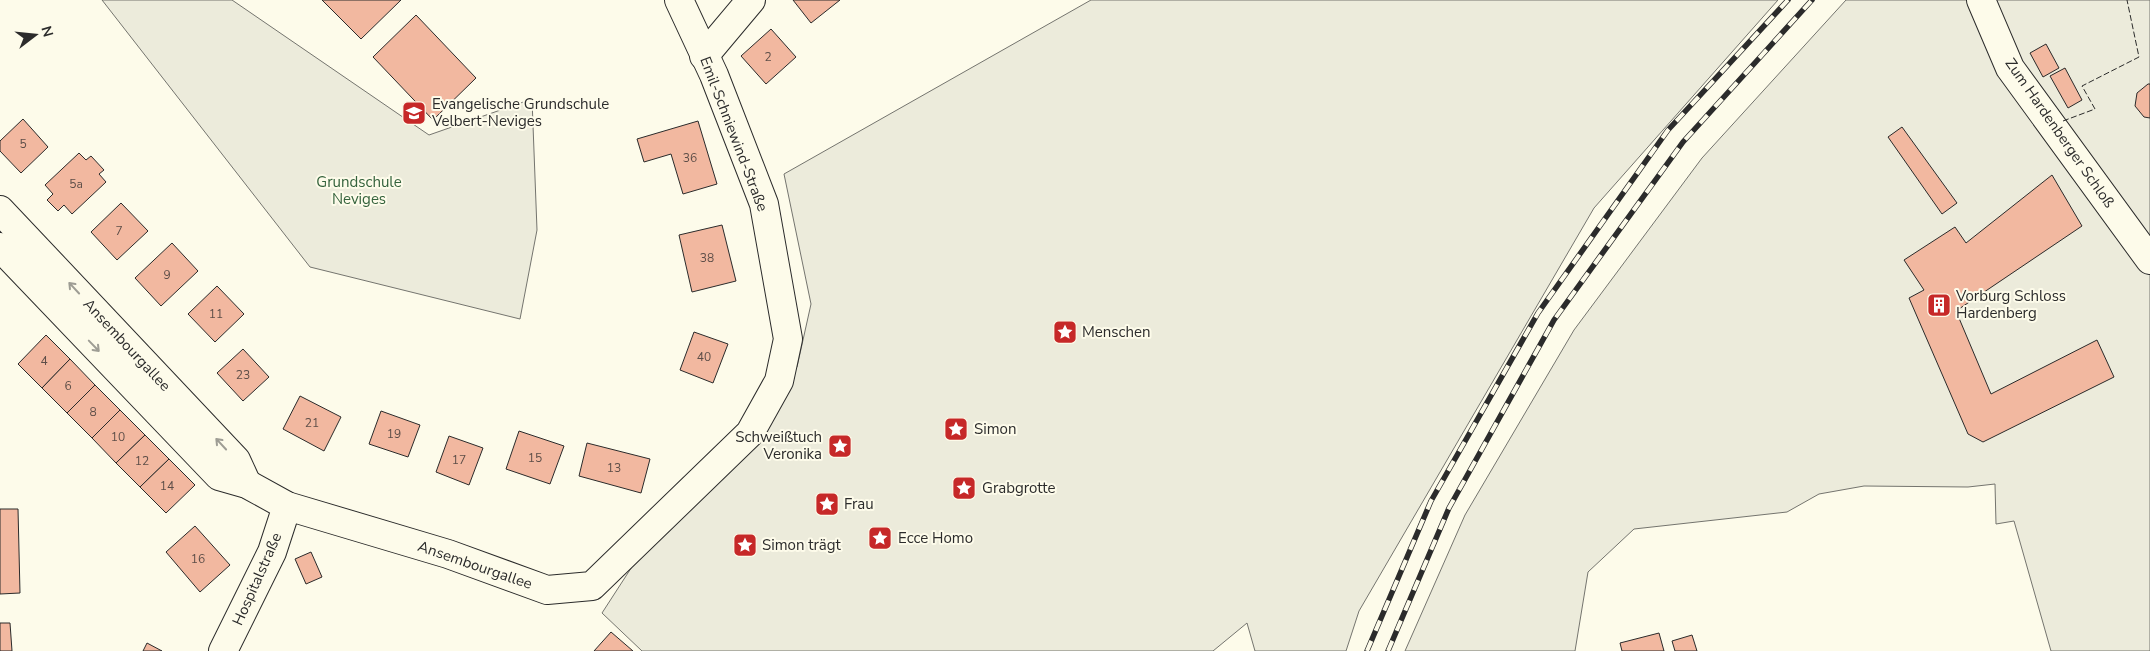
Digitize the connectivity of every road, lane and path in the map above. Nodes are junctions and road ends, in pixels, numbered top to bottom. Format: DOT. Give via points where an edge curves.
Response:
graph roads {
  1 [pos="679,0"];
  2 [pos="751,0"];
  3 [pos="1981,0"];
  4 [pos="704,56"];
  5 [pos="0,210"];
  6 [pos="0,247"];
  7 [pos="2150,260"];
  8 [pos="247,484"];
  9 [pos="287,506"];
  10 [pos="592,586"];
  11 [pos="223,651"];
  1 -- 4 [label="street, Emil-Schniewind-Straße"];
  2 -- 4 [label="street"];
  3 -- 7 [label="street, Zum Hardenberger Schloß" via="2010,68"];
  4 -- 10 [label="street, Emil-Schniewind-Straße" via="764,204 788,339 779,381 750,433"];
  8 -- 5 [label="street, Ansembourgallee, one-way" via="236,460"];
  6 -- 8 [label="street, Ansembourgallee, one-way" via="220,476"];
  8 -- 9 [label="street, Ansembourgallee"];
  9 -- 10 [label="street, Ansembourgallee" via="448,554 547,590"];
  9 -- 11 [label="street, Hospitalstraße" via="272,552"];
}
